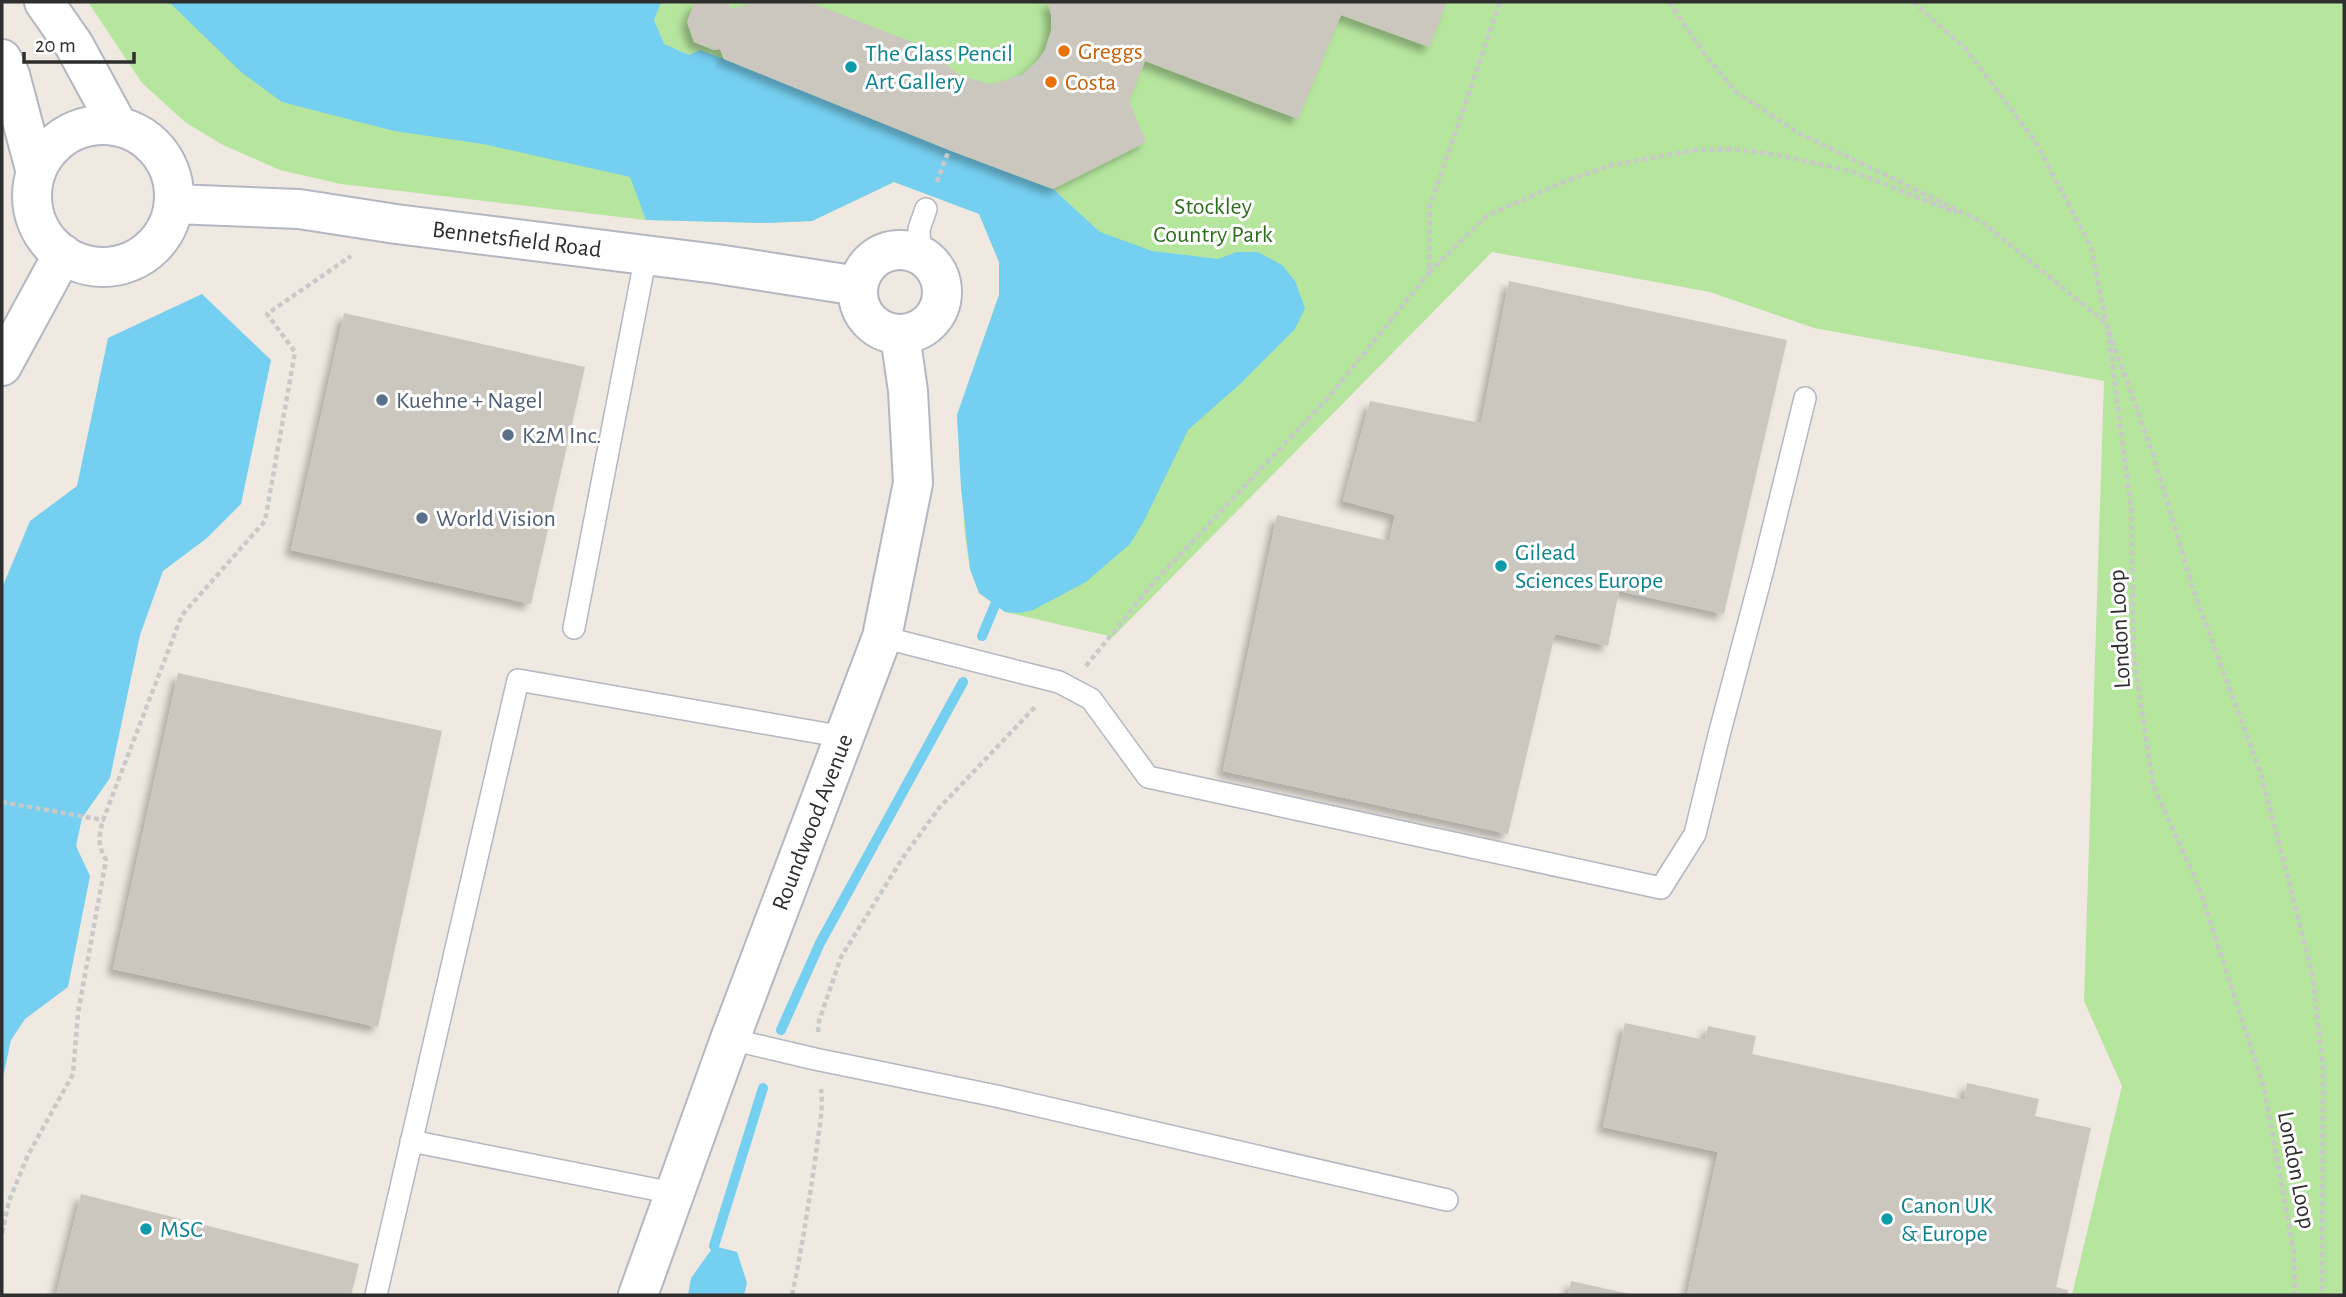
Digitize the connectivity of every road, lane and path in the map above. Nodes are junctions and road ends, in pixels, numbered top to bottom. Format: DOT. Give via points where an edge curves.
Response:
graph roads {
  1 [pos="44,2"];
  2 [pos="1054,2"];
  3 [pos="1500,2"];
  4 [pos="1669,2"];
  5 [pos="1913,2"];
  6 [pos="2,59"];
  7 [pos="1011,79"];
  8 [pos="118,126"];
  9 [pos="949,150"];
  10 [pos="36,173"];
  11 [pos="174,204"];
  12 [pos="926,209"];
  13 [pos="1982,222"];
  14 [pos="396,224"];
  15 [pos="63,254"];
  16 [pos="646,255"];
  17 [pos="920,255"];
  18 [pos="1429,273"];
  19 [pos="858,286"];
  20 [pos="2106,323"];
  21 [pos="900,335"];
  22 [pos="2,366"];
  23 [pos="1805,398"];
  24 [pos="574,628"];
  25 [pos="882,638"];
  26 [pos="1059,682"];
  27 [pos="844,737"];
  28 [pos="2,802"];
  29 [pos="103,820"];
  30 [pos="730,1039"];
  31 [pos="815,1059"];
  32 [pos="411,1140"];
  33 [pos="673,1193"];
  34 [pos="1447,1200"];
  35 [pos="2,1233"];
  36 [pos="376,1295"];
  37 [pos="638,1295"];
  38 [pos="792,1295"];
  39 [pos="2295,1295"];
  40 [pos="2322,1295"];
  1 -- 8 [label="street"];
  2 -- 7 [label="path" via="1056,29 1045,60 1028,75"];
  3 -- 18 [label="path" via="1430,206"];
  4 -- 13 [label="path" via="1736,92 1797,132"];
  5 -- 20 [label="path, London Loop" via="1966,49 2035,141 2091,247"];
  6 -- 10 [label="street"];
  8 -- 10 [label="street" via="101,125 68,134 43,157"];
  8 -- 11 [label="street" via="154,146 167,163"];
  9 -- 12 [label="path"];
  10 -- 15 [label="street" via="32,191 39,226"];
  11 -- 14 [label="street, Bennetsfield Road" via="299,209"];
  11 -- 15 [label="street" via="163,234 140,257 93,266"];
  12 -- 17 [label="lane" via="919,229"];
  13 -- 18 [label="path" via="1854,172 1778,155 1695,150 1612,165 1488,215"];
  13 -- 20 [label="path"];
  14 -- 16 [label="street, Bennetsfield Road"];
  14 -- 29 [label="path" via="267,314 295,352 265,521 182,615"];
  15 -- 22 [label="street"];
  16 -- 19 [label="street, Bennetsfield Road"];
  16 -- 24 [label="lane"];
  17 -- 19 [label="street" via="907,250 881,254 862,273"];
  17 -- 21 [label="street" via="939,275 942,302 927,326"];
  18 -- 26 [label="path" via="1327,399 1154,582 1086,666"];
  19 -- 21 [label="street" via="864,314 886,332"];
  20 -- 39 [label="path, London Loop" via="2132,508 2134,659 2153,785 2199,887 2264,1088 2294,1252"];
  20 -- 40 [label="path" via="2154,457 2193,589 2261,774 2312,972 2323,1067"];
  21 -- 25 [label="street, Roundwood Avenue" via="913,483"];
  23 -- 26 [label="lane" via="1695,834 1661,888 1148,777 1091,699"];
  25 -- 26 [label="lane"];
  25 -- 27 [label="street, Roundwood Avenue"];
  26 -- 31 [label="path" via="940,808 902,859 841,957 819,1021"];
  27 -- 30 [label="street, Roundwood Avenue"];
  27 -- 32 [label="lane" via="519,680"];
  28 -- 29 [label="path"];
  29 -- 35 [label="path" via="98,837 106,860 78,1013 73,1074 28,1155"];
  30 -- 31 [label="lane"];
  30 -- 33 [label="street, Roundwood Avenue"];
  31 -- 34 [label="lane"];
  31 -- 38 [label="path" via="822,1096"];
  32 -- 33 [label="lane"];
  32 -- 36 [label="lane"];
  33 -- 37 [label="street, Roundwood Avenue"];
}
